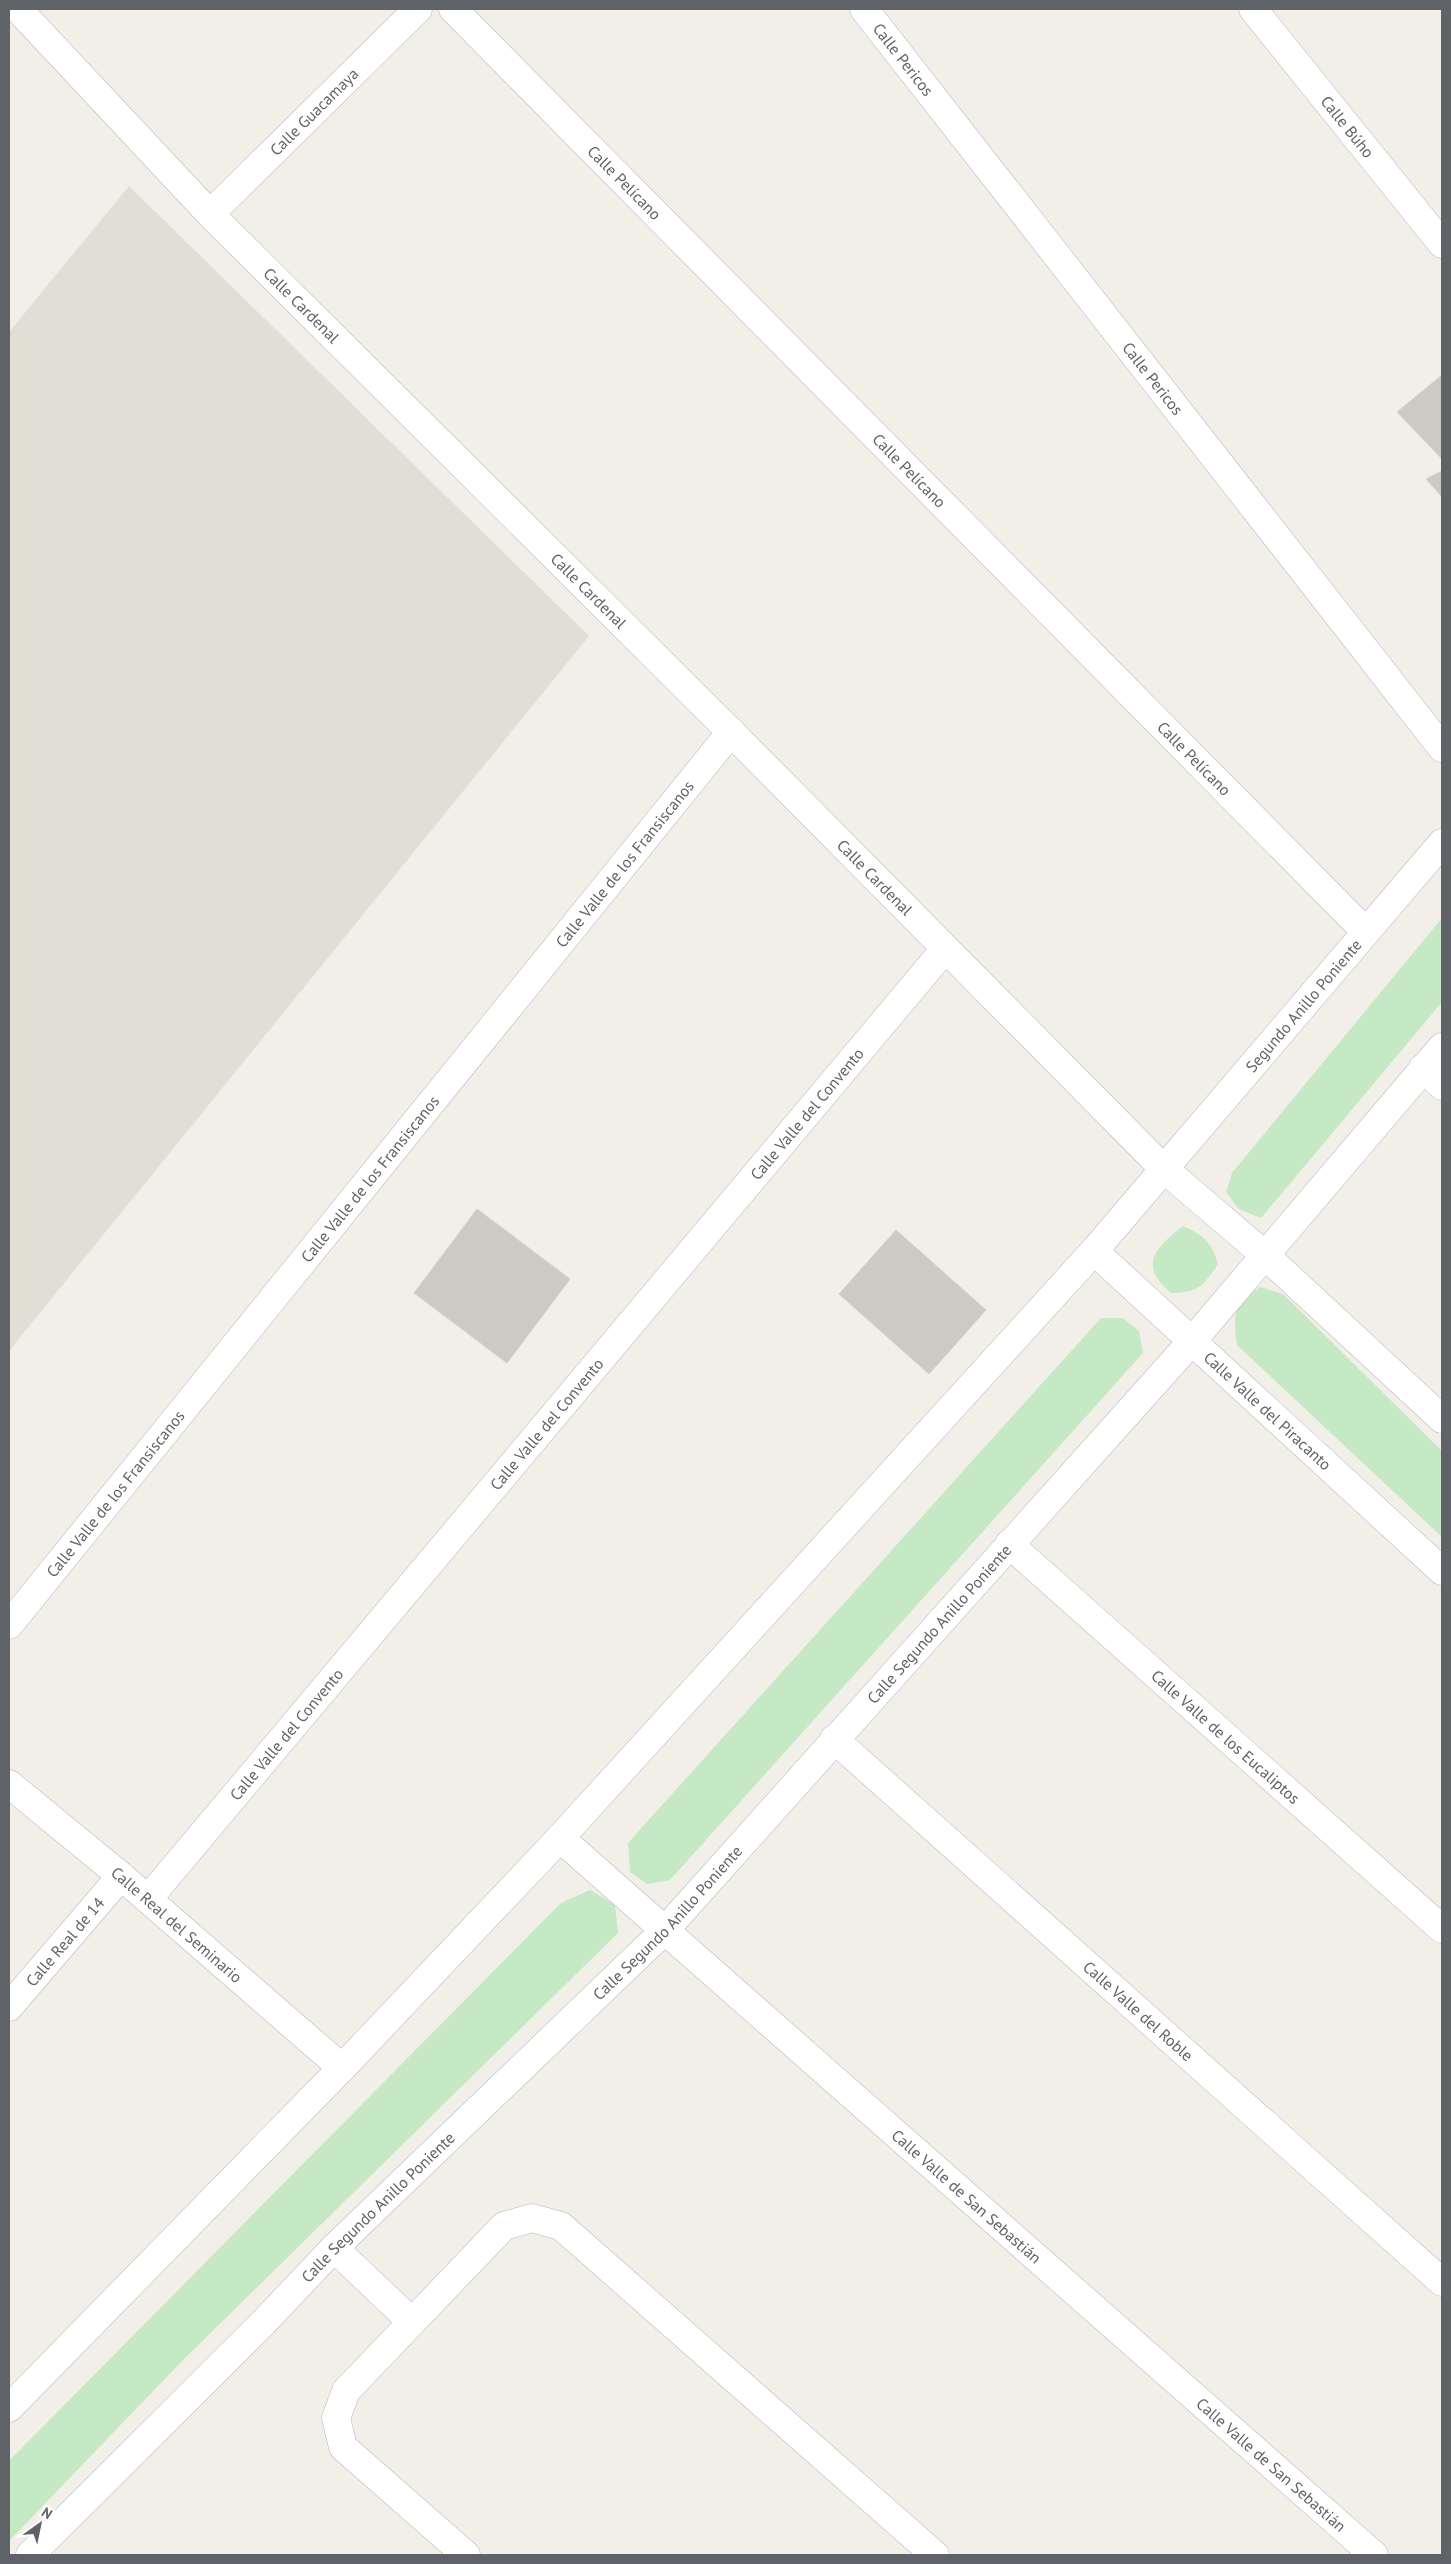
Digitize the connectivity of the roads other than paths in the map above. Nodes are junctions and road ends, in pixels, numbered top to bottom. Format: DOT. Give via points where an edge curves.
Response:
graph roads {
  1 [pos="18,9"];
  2 [pos="418,9"];
  3 [pos="453,9"];
  4 [pos="864,9"];
  5 [pos="1253,9"];
  6 [pos="210,214"];
  7 [pos="1442,244"];
  8 [pos="730,732"];
  9 [pos="1442,748"];
  10 [pos="1442,843"];
  11 [pos="1366,932"];
  12 [pos="945,949"];
  13 [pos="1442,1047"];
  14 [pos="1433,1077"];
  15 [pos="1163,1168"];
  16 [pos="1094,1251"];
  17 [pos="1266,1256"];
  18 [pos="1193,1340"];
  19 [pos="1442,1419"];
  20 [pos="1009,1544"];
  21 [pos="1442,1571"];
  22 [pos="9,1625"];
  23 [pos="834,1739"];
  24 [pos="9,1784"];
  25 [pos="560,1838"];
  26 [pos="121,1876"];
  27 [pos="148,1899"];
  28 [pos="1442,1928"];
  29 [pos="666,1929"];
  30 [pos="9,2007"];
  31 [pos="342,2068"];
  32 [pos="334,2248"];
  33 [pos="1442,2282"];
  34 [pos="412,2322"];
  35 [pos="9,2408"];
  36 [pos="30,2555"];
  37 [pos="466,2555"];
  38 [pos="935,2555"];
  39 [pos="1374,2555"];
  1 -- 6 [label="street, Calle Cardenal"];
  2 -- 6 [label="street, Calle Guacamaya"];
  3 -- 11 [label="street, Calle Pelícano"];
  4 -- 9 [label="street, Calle Pericos"];
  5 -- 7 [label="street, Calle Búho"];
  6 -- 8 [label="street, Calle Cardenal"];
  8 -- 12 [label="street, Calle Cardenal"];
  8 -- 22 [label="street, Calle Valle de los Fransiscanos"];
  10 -- 11 [label="street, Segundo Anillo Poniente"];
  11 -- 15 [label="street, Segundo Anillo Poniente"];
  12 -- 15 [label="street, Calle Cardenal"];
  12 -- 27 [label="street, Calle Valle del Convento"];
  13 -- 14 [label="street"];
  14 -- 17 [label="street"];
  15 -- 16 [label="street"];
  15 -- 17 [label="street"];
  16 -- 18 [label="street, Calle Valle del Piracanto"];
  16 -- 25 [label="street"];
  17 -- 18 [label="street, Calle Segundo Anillo Poniente"];
  17 -- 19 [label="street"];
  18 -- 20 [label="street, Calle Segundo Anillo Poniente"];
  18 -- 21 [label="street, Calle Valle del Piracanto"];
  20 -- 23 [label="street, Calle Segundo Anillo Poniente"];
  20 -- 28 [label="street, Calle Valle de los Eucaliptos"];
  23 -- 29 [label="street, Calle Segundo Anillo Poniente"];
  23 -- 33 [label="street, Calle Valle del Roble"];
  24 -- 26 [label="street, Calle Real del Seminario"];
  25 -- 29 [label="street, Calle Valle de San Sebastián"];
  25 -- 31 [label="street"];
  26 -- 27 [label="street, Calle Real del Seminario"];
  26 -- 30 [label="street, Calle Real de 14"];
  27 -- 31 [label="street, Calle Real del Seminario"];
  29 -- 32 [label="street, Calle Segundo Anillo Poniente"];
  29 -- 39 [label="street, Calle Valle de San Sebastián"];
  31 -- 35 [label="street"];
  32 -- 34 [label="street"];
  32 -- 36 [label="street, Calle Segundo Anillo Poniente"];
  34 -- 37 [label="street" via="346,2391 336,2418 343,2447"];
  34 -- 38 [label="street" via="504,2226 532,2218 561,2226"];
}
